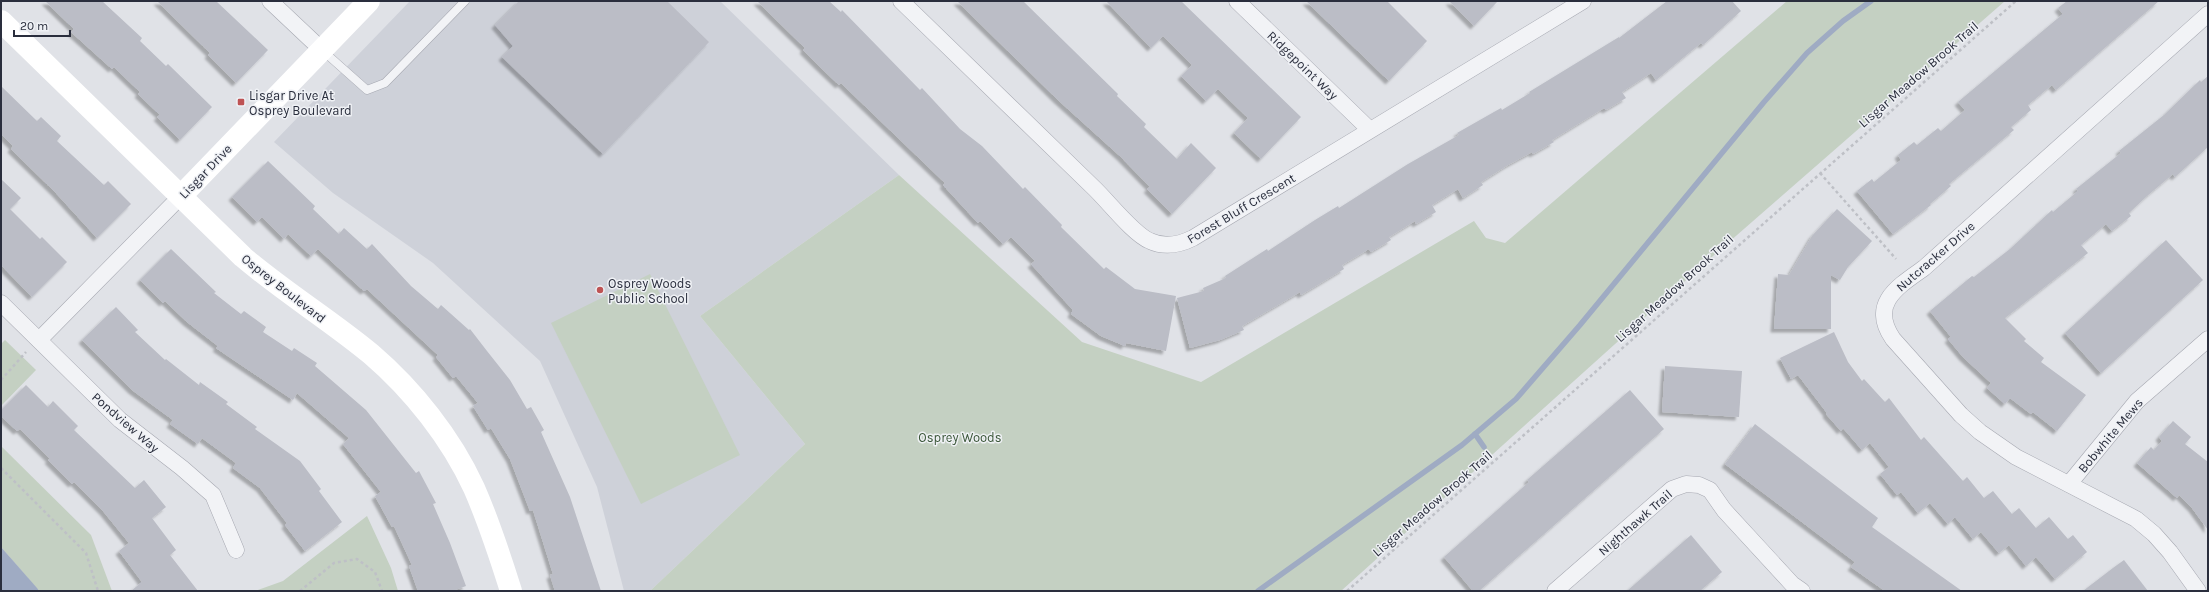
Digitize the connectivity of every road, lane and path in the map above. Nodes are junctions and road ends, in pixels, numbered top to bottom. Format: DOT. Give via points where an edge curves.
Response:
graph roads {
  1 [pos="270,1"];
  2 [pos="369,1"];
  3 [pos="465,1"];
  4 [pos="901,1"];
  5 [pos="1238,1"];
  6 [pos="1583,1"];
  7 [pos="2016,1"];
  8 [pos="2208,14"];
  9 [pos="1,21"];
  10 [pos="322,50"];
  11 [pos="1369,129"];
  12 [pos="1820,173"];
  13 [pos="181,196"];
  14 [pos="1896,258"];
  15 [pos="1,303"];
  16 [pos="2208,339"];
  17 [pos="35,344"];
  18 [pos="1,380"];
  19 [pos="1,468"];
  20 [pos="2068,484"];
  21 [pos="236,550"];
  22 [pos="98,591"];
  23 [pos="300,591"];
  24 [pos="382,591"];
  25 [pos="511,591"];
  26 [pos="1347,591"];
  27 [pos="1555,591"];
  28 [pos="1802,591"];
  29 [pos="2198,591"];
  1 -- 10 [label="street"];
  2 -- 10 [label="street, Lisgar Drive"];
  3 -- 10 [label="lane" via="385,83 367,90"];
  4 -- 11 [label="street, Forest Bluff Crescent" via="1101,194 1141,236 1157,244 1169,246 1194,238"];
  5 -- 11 [label="street, Ridgepoint Way"];
  6 -- 11 [label="street, Forest Bluff Crescent"];
  7 -- 12 [label="path, Lisgar Meadow Brook Trail"];
  8 -- 20 [label="street, Nutcracker Drive" via="1924,268 1899,285 1888,298 1883,314 1885,327 1893,339 1961,415 1998,446"];
  9 -- 13 [label="street, Osprey Boulevard"];
  10 -- 13 [label="street, Lisgar Drive"];
  12 -- 14 [label="path"];
  12 -- 26 [label="path, Lisgar Meadow Brook Trail"];
  13 -- 17 [label="street, Lisgar Drive"];
  13 -- 25 [label="street, Osprey Boulevard" via="271,281 371,354 388,369 423,409 451,447 473,487"];
  15 -- 17 [label="street, Pondview Way"];
  16 -- 20 [label="street, Bobwhite Mews" via="2137,401"];
  17 -- 18 [label="path"];
  17 -- 21 [label="street, Pondview Way" via="120,420 213,495"];
  19 -- 22 [label="path" via="86,553"];
  20 -- 29 [label="street, Nutcracker Drive" via="2136,519 2170,552"];
  23 -- 24 [label="path" via="334,563 357,559 375,572"];
  27 -- 28 [label="street, Nighthawk Trail" via="1672,489 1686,484 1699,485 1710,490 1724,510 1792,584"];
}
